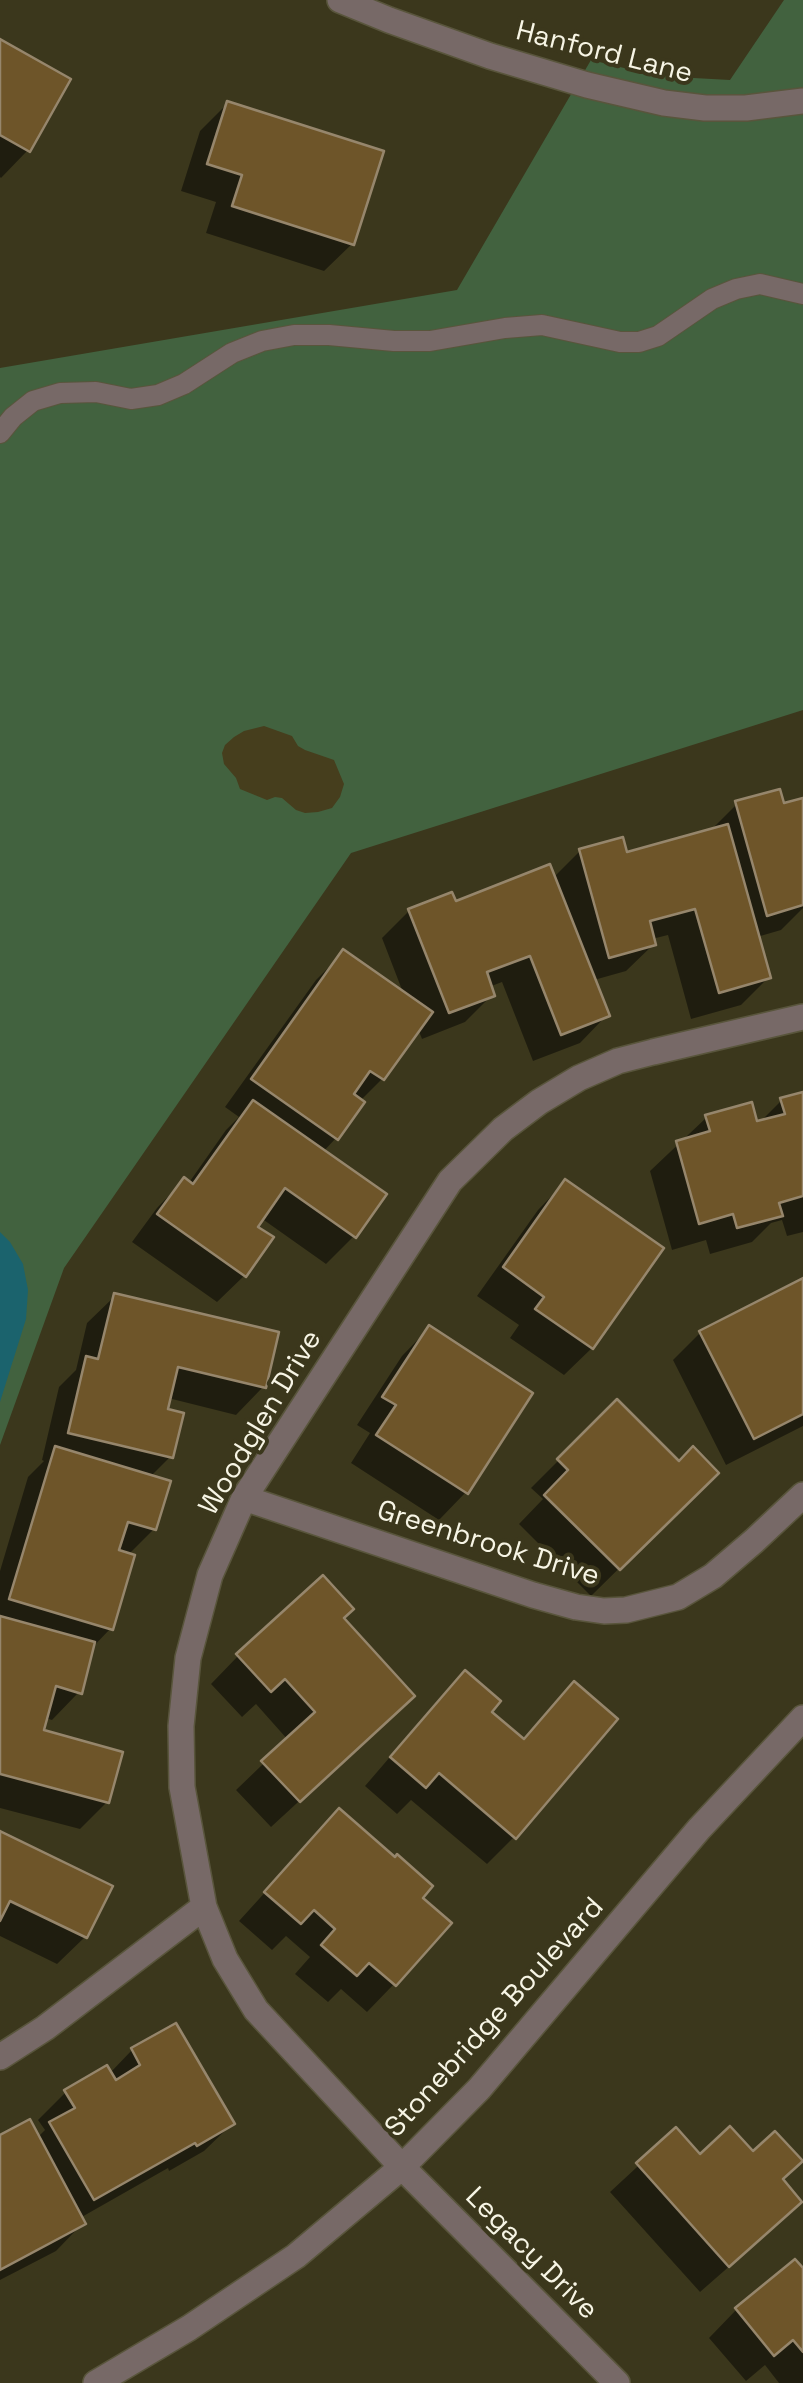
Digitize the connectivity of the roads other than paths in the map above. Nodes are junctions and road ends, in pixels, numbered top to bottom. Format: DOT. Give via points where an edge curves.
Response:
graph roads {
  1 [pos="340,0"];
  2 [pos="803,101"];
  3 [pos="803,294"];
  4 [pos="0,433"];
  5 [pos="803,1017"];
  6 [pos="803,1495"];
  7 [pos="244,1498"];
  8 [pos="803,1718"];
  9 [pos="204,1907"];
  10 [pos="0,2057"];
  11 [pos="402,2166"];
  12 [pos="96,2383"];
  13 [pos="617,2383"];
  1 -- 2 [label="street, Hanford Lane" via="490,56 664,103 746,108"];
  3 -- 4 [label="lane" via="760,284 736,289 639,342 542,325 430,341 294,335 232,353 158,395 60,392 33,401"];
  5 -- 7 [label="street, Woodglen Drive" via="618,1062 579,1078 503,1129 450,1181"];
  6 -- 7 [label="street, Greenbrook Drive" via="713,1576 678,1597 626,1610 533,1596"];
  7 -- 9 [label="street, Woodglen Drive" via="210,1575 188,1658 181,1726 182,1788"];
  8 -- 11 [label="street, Stonebridge Boulevard" via="699,1829 479,2089"];
  9 -- 10 [label="street"];
  9 -- 11 [label="street, Woodglen Drive" via="224,1959 256,2010"];
  11 -- 12 [label="street, Stonebridge Boulevard" via="296,2256"];
  11 -- 13 [label="street, Legacy Drive"];
}
